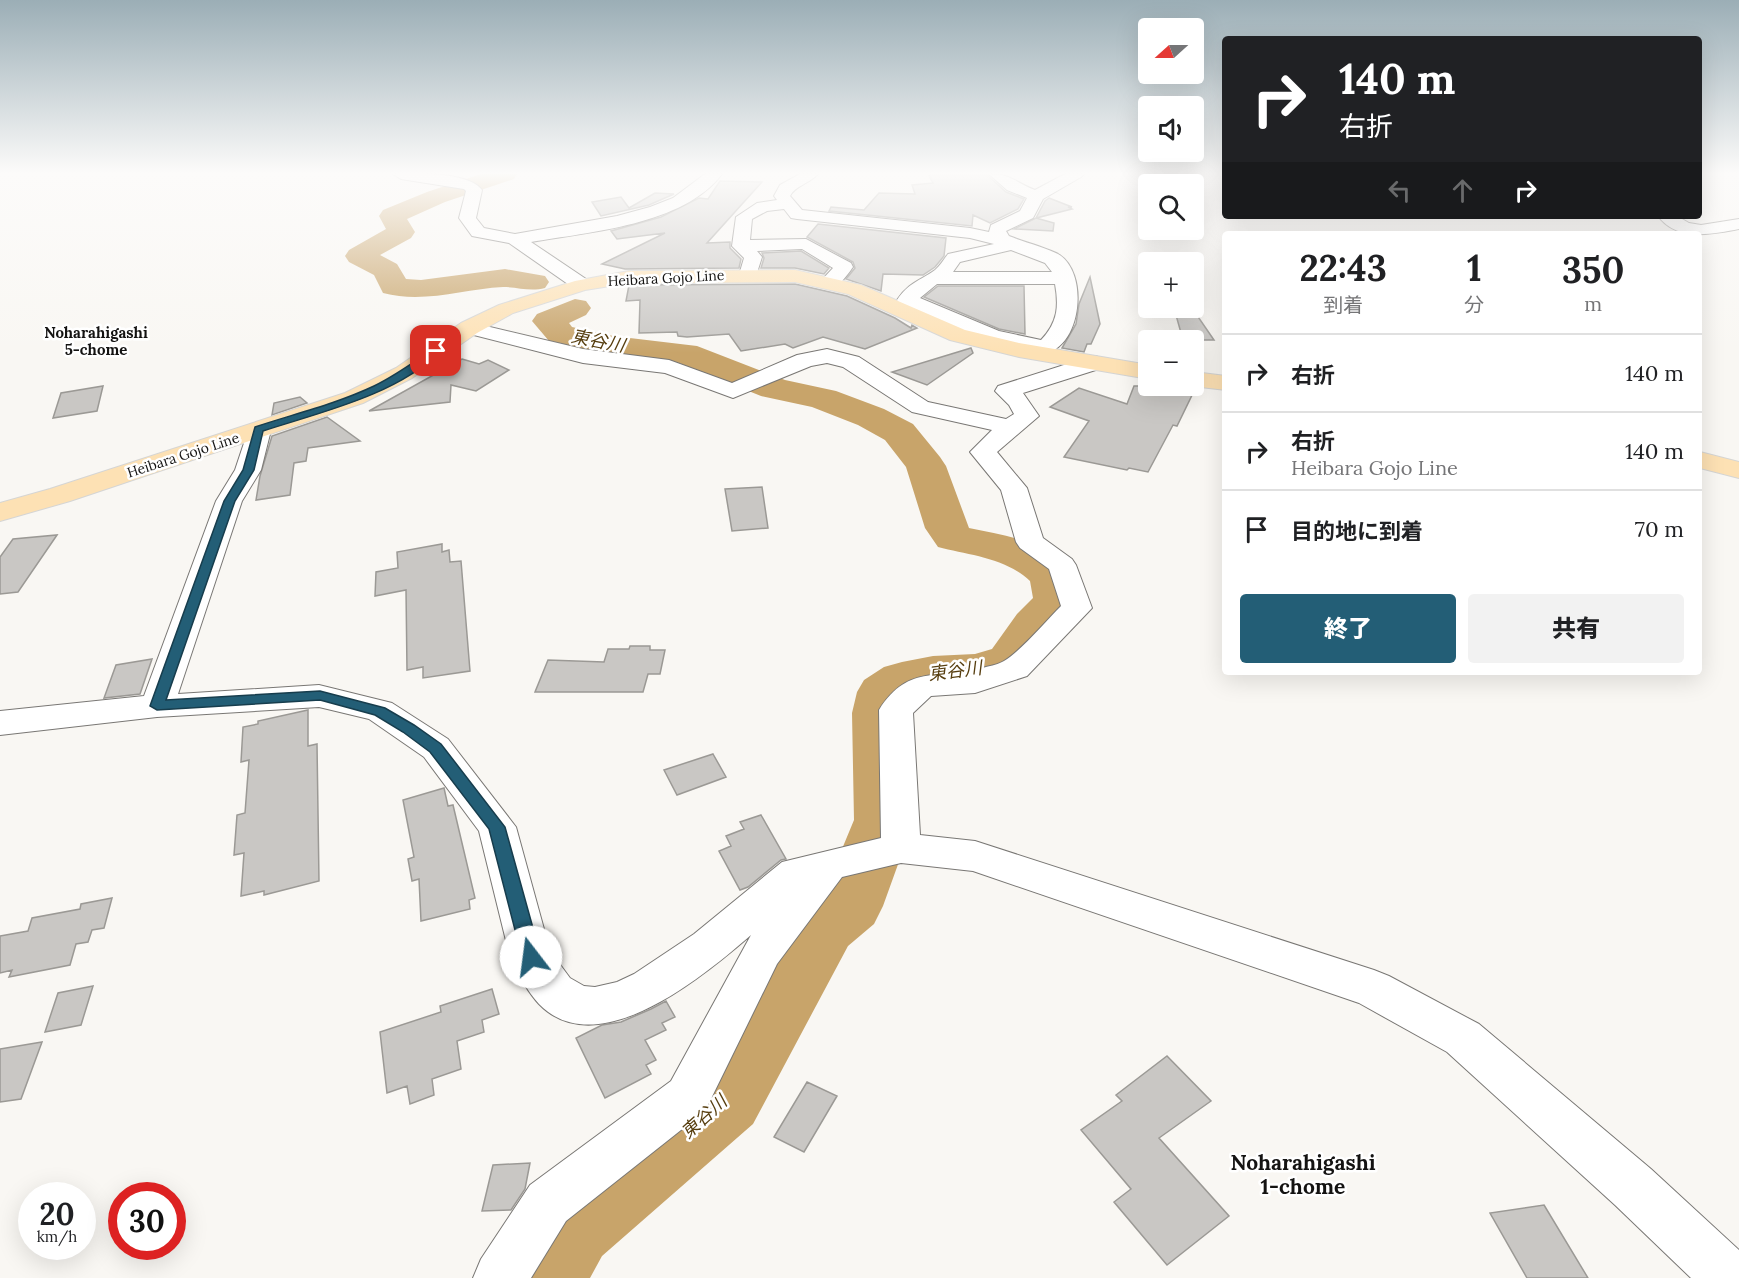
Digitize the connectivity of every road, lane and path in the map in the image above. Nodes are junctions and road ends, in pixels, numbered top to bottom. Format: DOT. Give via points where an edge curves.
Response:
graph roads {
  1 [pos="487,234"];
  2 [pos="543,234"];
  3 [pos="881,234"];
  4 [pos="967,234"];
  5 [pos="999,234"];
  6 [pos="748,235"];
  7 [pos="515,239"];
  8 [pos="1002,240"];
  9 [pos="836,243"];
  10 [pos="880,243"];
  11 [pos="806,244"];
  12 [pos="748,275"];
  13 [pos="935,278"];
  14 [pos="1064,278"];
  15 [pos="829,283"];
  16 [pos="582,285"];
  17 [pos="469,328"];
  18 [pos="965,332"];
  19 [pos="1094,363"];
  20 [pos="1138,370"];
  21 [pos="1204,380"];
  22 [pos="1222,382"];
  23 [pos="1010,428"];
  24 [pos="259,430"];
  25 [pos="1702,461"];
  26 [pos="1739,470"];
  27 [pos="0,512"];
  28 [pos="157,706"];
  29 [pos="0,723"];
  30 [pos="901,848"];
  31 [pos="828,867"];
  32 [pos="500,1278"];
  33 [pos="1730,1278"];
  1 -- 7 [label="street"];
  2 -- 7 [label="street"];
  3 -- 10 [label="street"];
  4 -- 8 [label="street"];
  5 -- 8 [label="street"];
  6 -- 11 [label="street"];
  6 -- 12 [label="street" via="753,257"];
  7 -- 16 [label="street"];
  8 -- 13 [label="street" via="1004,247 954,258"];
  8 -- 14 [label="street" via="1052,258"];
  9 -- 11 [label="street"];
  11 -- 15 [label="street" via="844,267"];
  12 -- 15 [label="main road, Heibara Gojo Line" via="795,276"];
  12 -- 16 [label="main road, Heibara Gojo Line" via="629,277"];
  13 -- 14 [label="street"];
  13 -- 18 [label="street" via="907,300"];
  14 -- 18 [label="street" via="1069,307 1060,332 1047,347"];
  15 -- 18 [label="main road, Heibara Gojo Line" via="854,290 929,324"];
  16 -- 17 [label="main road, Heibara Gojo Line" via="506,309"];
  17 -- 23 [label="street" via="584,357 669,367 733,391 805,360 827,356 851,362 920,407"];
  17 -- 24 [label="main road, Heibara Gojo Line" via="378,388"];
  18 -- 19 [label="main road, Heibara Gojo Line" via="1019,350"];
  19 -- 20 [label="main road, Heibara Gojo Line"];
  19 -- 23 [label="street" via="1006,391 1019,401 1027,416"];
  21 -- 22 [label="main road"];
  23 -- 30 [label="street" via="983,452 1014,488 1030,542 1062,565 1077,608 1015,669 975,682 922,686 896,710"];
  24 -- 27 [label="main road, Heibara Gojo Line"];
  24 -- 28 [label="street" via="248,470 230,501"];
  25 -- 26 [label="main road"];
  28 -- 29 [label="street"];
  28 -- 31 [label="street" via="320,696 380,711 436,748 496,827 531,957 555,991 576,1004 595,1006 625,999 650,987 709,945 796,873"];
  30 -- 31 [label="street"];
  30 -- 33 [label="street" via="975,856 1374,989 1463,1038"];
  31 -- 32 [label="street" via="762,952 688,1096 548,1203"];
}
